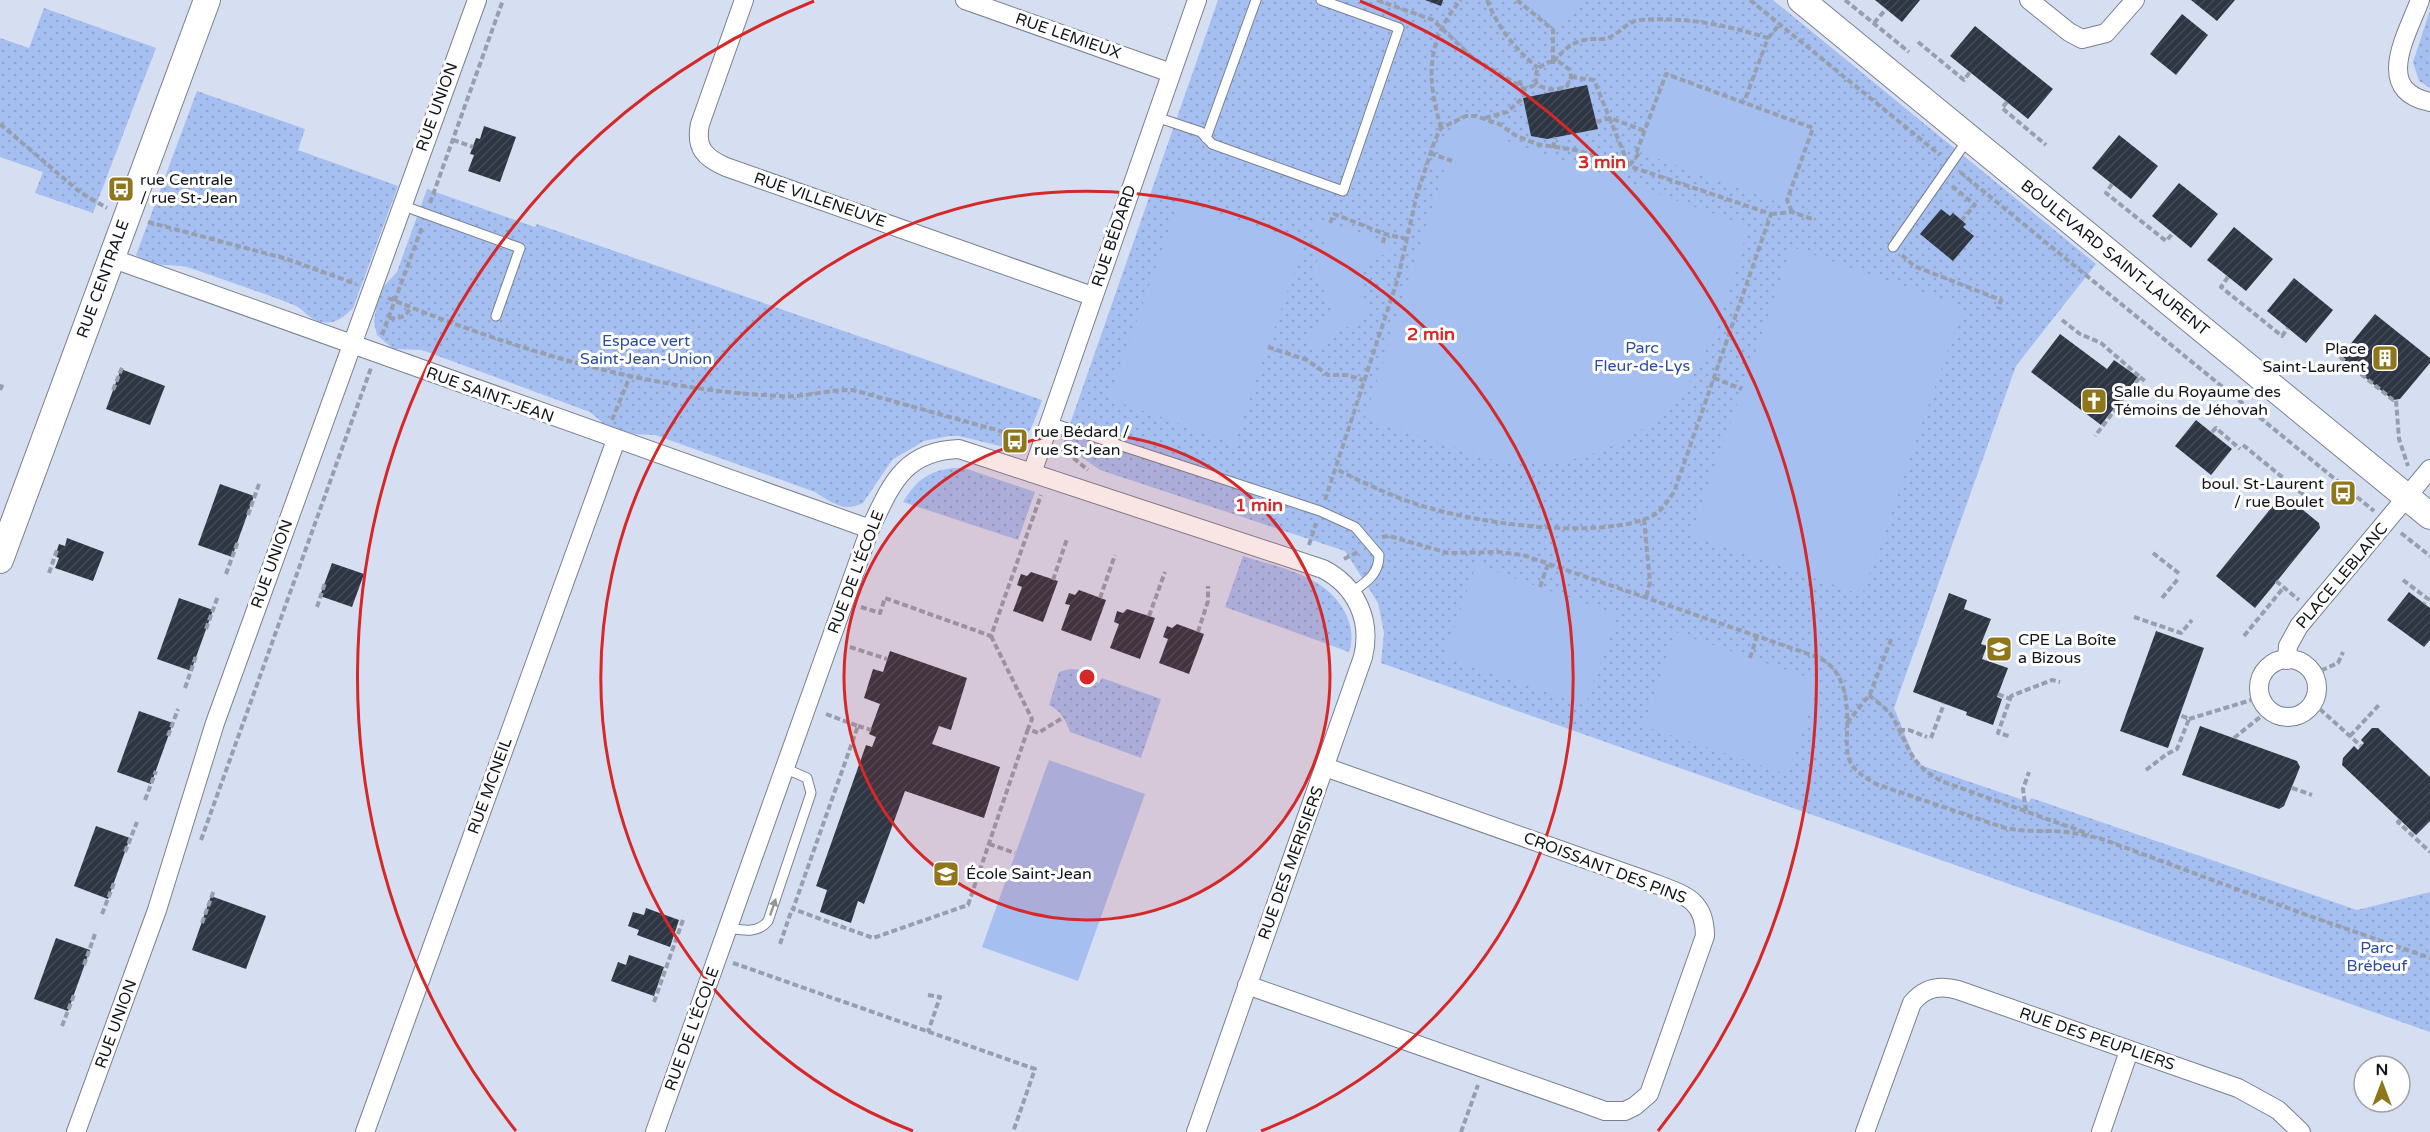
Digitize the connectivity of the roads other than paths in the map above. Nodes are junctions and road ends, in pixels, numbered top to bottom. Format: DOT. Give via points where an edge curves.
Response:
graph roads {
  1 [pos="207,0"];
  2 [pos="477,0"];
  3 [pos="744,0"];
  4 [pos="966,0"];
  5 [pos="1197,0"];
  6 [pos="1256,0"];
  7 [pos="1321,0"];
  8 [pos="1801,0"];
  9 [pos="2029,0"];
  10 [pos="2135,0"];
  11 [pos="2420,0"];
  12 [pos="1171,73"];
  13 [pos="2430,102"];
  14 [pos="1156,117"];
  15 [pos="1206,138"];
  16 [pos="1969,138"];
  17 [pos="401,205"];
  18 [pos="1893,247"];
  19 [pos="111,258"];
  20 [pos="1092,296"];
  21 [pos="496,316"];
  22 [pos="352,345"];
  23 [pos="1049,422"];
  24 [pos="613,433"];
  25 [pos="2430,469"];
  26 [pos="1032,473"];
  27 [pos="2406,497"];
  28 [pos="2430,516"];
  29 [pos="870,529"];
  30 [pos="0,560"];
  31 [pos="1351,593"];
  32 [pos="2287,660"];
  33 [pos="1326,767"];
  34 [pos="784,768"];
  35 [pos="728,928"];
  36 [pos="1248,985"];
  37 [pos="2129,1051"];
  38 [pos="76,1132"];
  39 [pos="365,1132"];
  40 [pos="655,1132"];
  41 [pos="1196,1132"];
  42 [pos="1865,1132"];
  43 [pos="2101,1132"];
  44 [pos="2301,1132"];
  1 -- 19 [label="street, RUE CENTRALE"];
  2 -- 17 [label="street, RUE UNION"];
  3 -- 20 [label="street, RUE VILLENEUVE" via="700,124 697,136 703,153 726,167"];
  4 -- 12 [label="street, RUE LEMIEUX"];
  5 -- 12 [label="street, RUE BÉDARD"];
  6 -- 15 [label="lane"];
  7 -- 15 [label="lane" via="1400,28 1343,191 1212,144"];
  8 -- 16 [label="street, BOULEVARD SAINT-LAURENT"];
  9 -- 10 [label="street" via="2082,39 2106,33"];
  11 -- 13 [label="street" via="2397,70 2403,88"];
  12 -- 14 [label="street, RUE BÉDARD"];
  14 -- 15 [label="lane" via="1201,132"];
  14 -- 20 [label="street, RUE BÉDARD"];
  16 -- 18 [label="lane"];
  16 -- 27 [label="street, BOULEVARD SAINT-LAURENT"];
  17 -- 21 [label="lane" via="520,248"];
  17 -- 22 [label="street, RUE UNION"];
  19 -- 22 [label="street, RUE SAINT-JEAN"];
  19 -- 30 [label="street, RUE CENTRALE"];
  20 -- 23 [label="street, RUE BÉDARD"];
  22 -- 24 [label="street, RUE SAINT-JEAN"];
  22 -- 38 [label="street, RUE UNION" via="212,732 157,910"];
  23 -- 26 [label="street, RUE BÉDARD"];
  23 -- 31 [label="lane" via="1320,511 1355,527 1379,555 1379,563 1371,578"];
  24 -- 29 [label="street, RUE SAINT-JEAN"];
  24 -- 39 [label="street, RUE MCNEIL"];
  25 -- 27 [label="street, PLACE LEBLANC"];
  26 -- 29 [label="street, RUE DE L'ÉCOLE" via="958,449 932,452 899,473"];
  26 -- 31 [label="street, RUE DE L'ÉCOLE" via="1323,569 1342,581"];
  27 -- 28 [label="street, BOULEVARD SAINT-LAURENT"];
  27 -- 32 [label="street, PLACE LEBLANC" via="2292,637"];
  29 -- 34 [label="street, RUE DE L'ÉCOLE"];
  31 -- 33 [label="street, RUE DES MERISIERS" via="1363,614 1366,646"];
  32 -- 32 [label="street" via="2304,664 2313,674 2317,688 2313,703 2296,716 2277,715 2265,703 2260,684 2263,674 2277,662"];
  33 -- 36 [label="street, RUE DES MERISIERS"];
  33 -- 36 [label="street, CROISSANT DES PINS" via="1656,884 1693,901 1703,918 1705,936 1653,1085 1635,1106 1625,1111 1605,1111"];
  34 -- 35 [label="street, RUE DE L'ÉCOLE"];
  35 -- 34 [label="lane, one-way" via="756,930 768,921 811,793 807,778"];
  35 -- 40 [label="street, RUE DE L'ÉCOLE"];
  36 -- 41 [label="street, RUE DES MERISIERS"];
  37 -- 42 [label="street, RUE DES PEUPLIERS" via="1958,990 1929,989 1916,998 1908,1011"];
  37 -- 43 [label="street"];
  37 -- 44 [label="street, RUE DES PEUPLIERS" via="2260,1098"];
}
